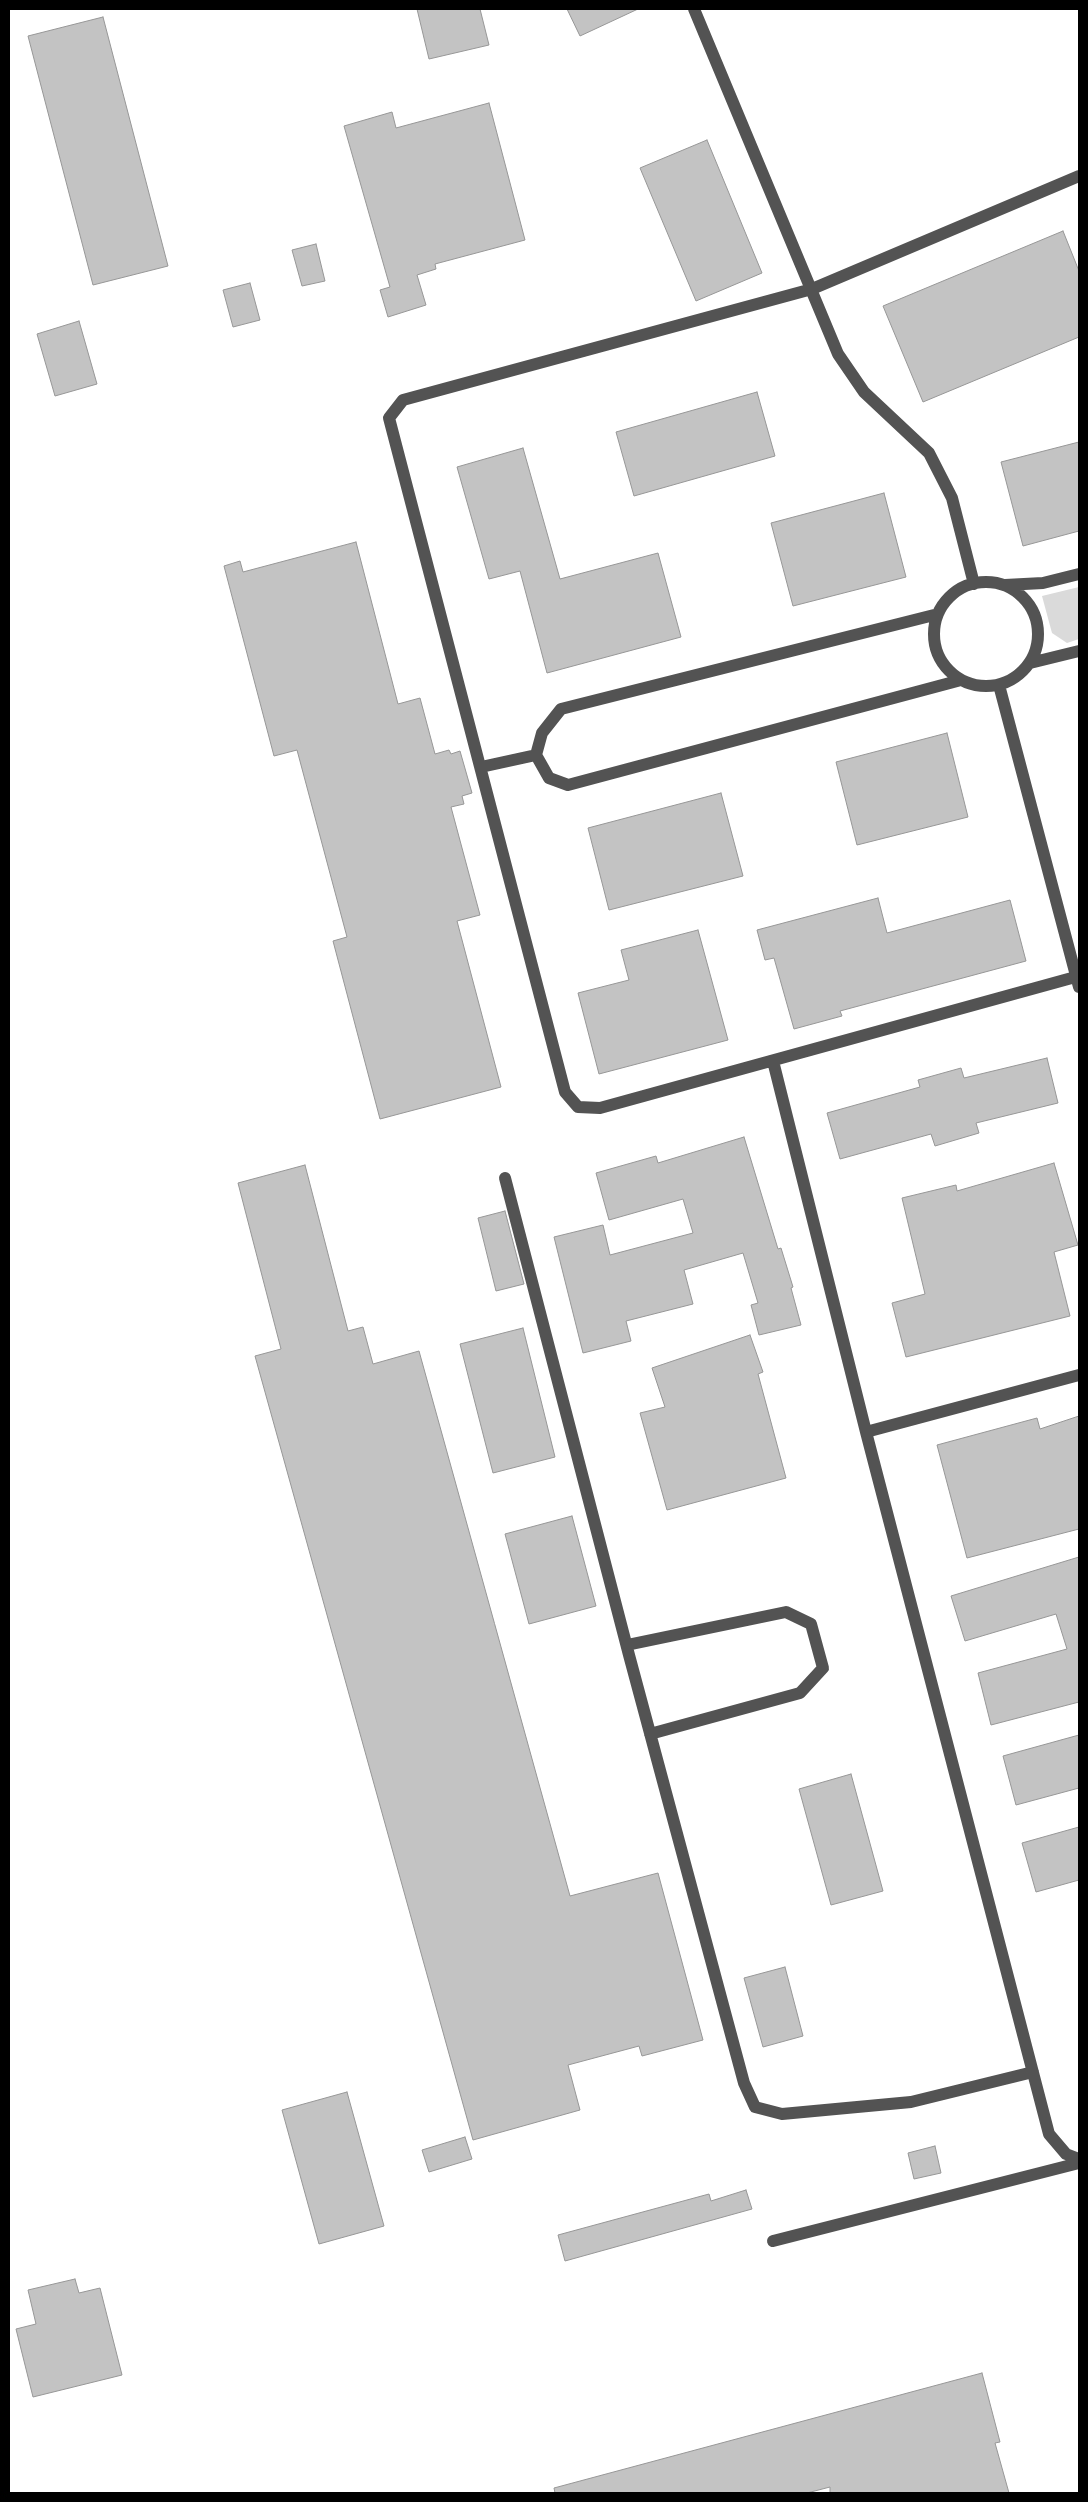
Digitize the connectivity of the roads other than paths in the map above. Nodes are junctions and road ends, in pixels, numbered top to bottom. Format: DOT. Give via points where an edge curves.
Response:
graph roads {
  1 [pos="694,9"];
  2 [pos="1079,176"];
  3 [pos="812,289"];
  4 [pos="1079,574"];
  5 [pos="974,584"];
  6 [pos="1005,585"];
  7 [pos="938,614"];
  8 [pos="1079,651"];
  9 [pos="1030,663"];
  10 [pos="961,680"];
  11 [pos="999,685"];
  12 [pos="536,755"];
  13 [pos="481,768"];
  14 [pos="1078,980"];
  15 [pos="773,1061"];
  16 [pos="505,1178"];
  17 [pos="1079,1375"];
  18 [pos="866,1432"];
  19 [pos="627,1645"];
  20 [pos="650,1734"];
  21 [pos="1033,2072"];
  22 [pos="1079,2158"];
  23 [pos="1079,2163"];
  24 [pos="773,2241"];
  1 -- 3 [label="lane"];
  2 -- 3 [label="lane"];
  3 -- 5 [label="lane" via="838,354 864,392 929,453 952,498"];
  3 -- 13 [label="lane" via="402,400 389,418"];
  4 -- 6 [label="lane" via="1043,583"];
  5 -- 6 [label="lane" via="990,582"];
  5 -- 7 [label="lane" via="953,595"];
  6 -- 9 [label="lane" via="1029,604 1036,618 1036,649"];
  7 -- 10 [label="lane" via="934,628 935,644 949,671"];
  7 -- 12 [label="lane" via="561,709 542,732"];
  8 -- 9 [label="lane"];
  9 -- 11 [label="lane" via="1016,677"];
  10 -- 11 [label="lane" via="986,687"];
  10 -- 12 [label="lane" via="568,785 549,778"];
  11 -- 14 [label="lane"];
  12 -- 13 [label="lane"];
  13 -- 15 [label="lane" via="566,1092 578,1106 600,1108"];
  14 -- 15 [label="lane"];
  15 -- 18 [label="lane"];
  16 -- 19 [label="lane"];
  17 -- 18 [label="lane"];
  18 -- 21 [label="lane"];
  19 -- 20 [label="lane"];
  19 -- 20 [label="lane" via="786,1612 811,1624 823,1668 800,1693"];
  20 -- 21 [label="lane" via="744,2083 755,2107 782,2114 911,2102"];
  21 -- 22 [label="lane" via="1049,2134 1066,2154"];
  23 -- 24 [label="lane"];
}
